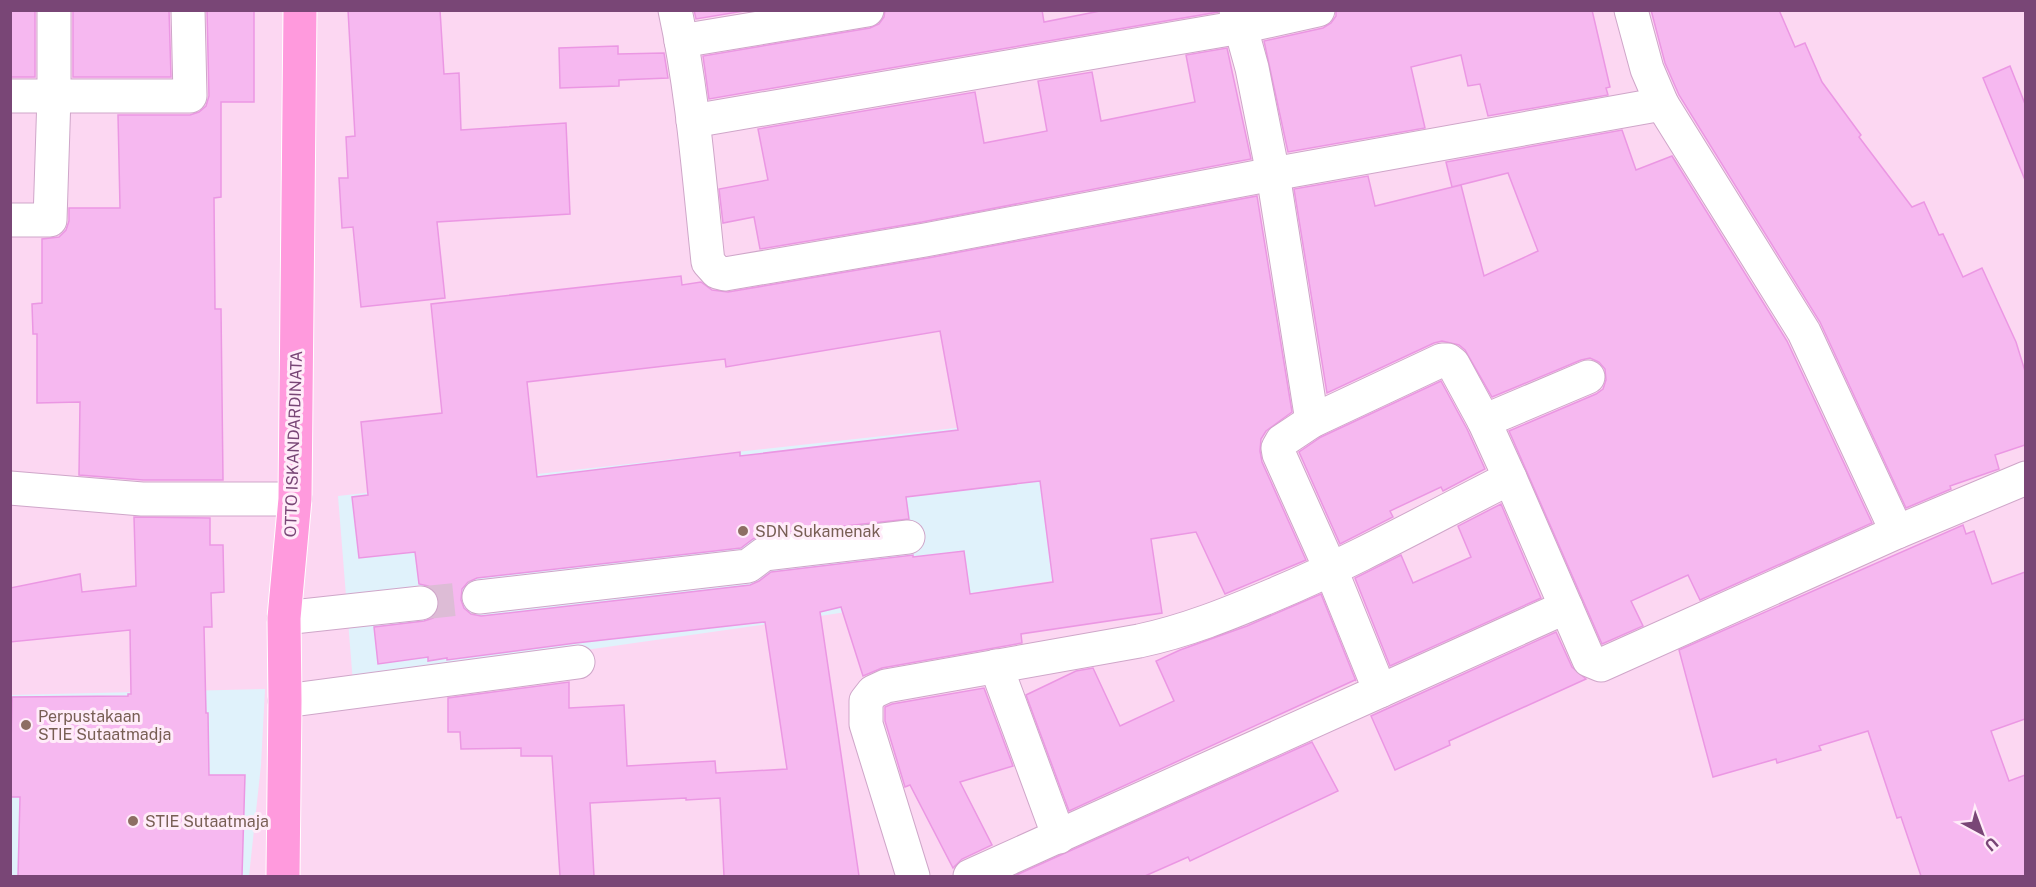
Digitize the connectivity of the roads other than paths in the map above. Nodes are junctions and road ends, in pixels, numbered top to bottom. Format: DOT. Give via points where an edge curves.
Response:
graph roads {
  1 [pos="54,10"];
  2 [pos="188,10"];
  3 [pos="300,10"];
  4 [pos="867,10"];
  5 [pos="1318,10"];
  6 [pos="1631,10"];
  7 [pos="1238,19"];
  8 [pos="678,26"];
  9 [pos="10,96"];
  10 [pos="54,96"];
  11 [pos="1662,104"];
  12 [pos="693,121"];
  13 [pos="1273,174"];
  14 [pos="10,220"];
  15 [pos="1588,377"];
  16 [pos="1312,421"];
  17 [pos="1484,421"];
  18 [pos="1510,478"];
  19 [pos="2025,478"];
  20 [pos="10,488"];
  21 [pos="295,500"];
  22 [pos="1897,532"];
  23 [pos="908,537"];
  24 [pos="1331,570"];
  25 [pos="479,597"];
  26 [pos="422,603"];
  27 [pos="1566,607"];
  28 [pos="284,618"];
  29 [pos="578,662"];
  30 [pos="996,666"];
  31 [pos="1380,691"];
  32 [pos="285,701"];
  33 [pos="1059,837"];
  34 [pos="283,876"];
  35 [pos="913,876"];
  36 [pos="970,876"];
  1 -- 10 [label="street"];
  2 -- 10 [label="street" via="190,96"];
  3 -- 21 [label="main road, OTTO ISKANDARDINATA"];
  4 -- 8 [label="street"];
  5 -- 7 [label="street"];
  6 -- 11 [label="street" via="1647,69"];
  7 -- 12 [label="street"];
  7 -- 13 [label="street"];
  8 -- 12 [label="street"];
  9 -- 10 [label="street"];
  10 -- 14 [label="street" via="50,220"];
  11 -- 13 [label="street"];
  11 -- 22 [label="street" via="1804,332"];
  12 -- 13 [label="street" via="708,262 724,274"];
  13 -- 16 [label="street"];
  15 -- 17 [label="street"];
  16 -- 17 [label="street" via="1448,360"];
  16 -- 24 [label="street" via="1278,448"];
  17 -- 18 [label="street"];
  18 -- 24 [label="street"];
  18 -- 27 [label="street"];
  19 -- 22 [label="street"];
  20 -- 21 [label="street" via="142,499"];
  21 -- 28 [label="main road, OTTO ISKANDARDINATA"];
  22 -- 27 [label="street" via="1601,665 1589,660"];
  23 -- 25 [label="street" via="764,554 748,566"];
  24 -- 30 [label="street" via="1172,634"];
  24 -- 31 [label="street"];
  26 -- 28 [label="street"];
  27 -- 31 [label="street"];
  28 -- 32 [label="main road, OTTO ISKANDARDINATA"];
  29 -- 32 [label="street"];
  30 -- 33 [label="street"];
  30 -- 35 [label="street" via="886,686 866,700 866,724"];
  31 -- 33 [label="street"];
  32 -- 34 [label="main road, OTTO ISKANDARDINATA"];
  33 -- 36 [label="street"];
}
